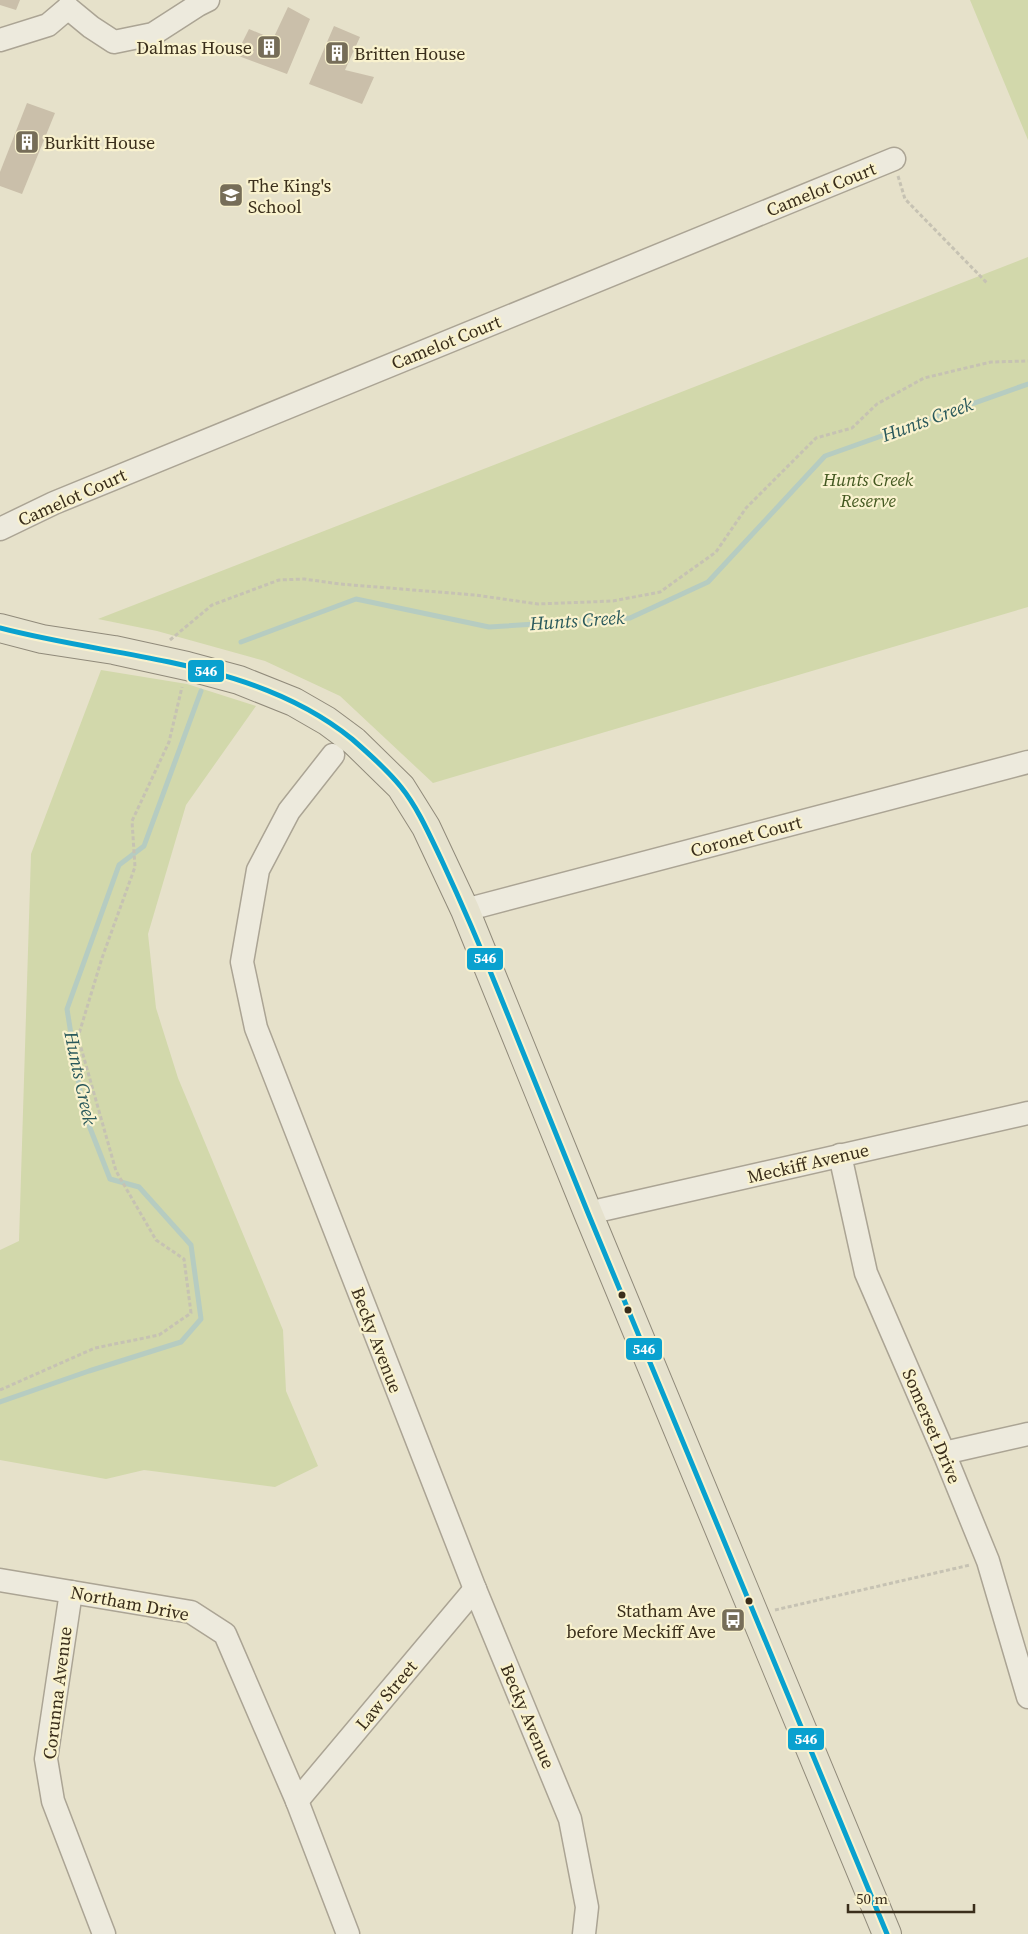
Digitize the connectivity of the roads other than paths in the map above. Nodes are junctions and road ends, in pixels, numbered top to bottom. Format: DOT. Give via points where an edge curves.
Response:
graph roads {
  1 [pos="208,0"];
  2 [pos="69,4"];
  3 [pos="0,40"];
  4 [pos="894,159"];
  5 [pos="0,529"];
  6 [pos="0,628"];
  7 [pos="333,755"];
  8 [pos="1028,762"];
  9 [pos="465,910"];
  10 [pos="1028,1113"];
  11 [pos="840,1155"];
  12 [pos="588,1213"];
  13 [pos="1028,1434"];
  14 [pos="944,1453"];
  15 [pos="0,1580"];
  16 [pos="475,1589"];
  17 [pos="71,1592"];
  18 [pos="1028,1697"];
  19 [pos="297,1800"];
  20 [pos="104,1934"];
  21 [pos="348,1934"];
  22 [pos="584,1934"];
  23 [pos="887,1934"];
  1 -- 2 [label="street" via="153,34 114,42 91,27"];
  2 -- 3 [label="street" via="48,25"];
  4 -- 5 [label="street, Camelot Court" via="54,503"];
  6 -- 9 [label="main road" via="42,639 150,657 239,680 294,702 327,721 354,741 401,787 426,826"];
  7 -- 16 [label="street, Becky Avenue" via="289,811 258,870 242,962 256,1028"];
  8 -- 9 [label="street, Coronet Court"];
  9 -- 12 [label="main road"];
  10 -- 11 [label="street, Meckiff Avenue"];
  11 -- 12 [label="street, Meckiff Avenue"];
  11 -- 14 [label="street, Somerset Drive" via="866,1273"];
  12 -- 23 [label="main road"];
  13 -- 14 [label="street"];
  14 -- 18 [label="street, Somerset Drive" via="988,1561"];
  15 -- 17 [label="street, Northam Drive"];
  16 -- 19 [label="street, Law Street"];
  16 -- 22 [label="street, Becky Avenue" via="570,1819 587,1907"];
  17 -- 19 [label="street, Northam Drive" via="192,1612 225,1634"];
  17 -- 20 [label="street, Corunna Avenue" via="46,1759 53,1800"];
  19 -- 21 [label="street, Northam Drive"];
}
